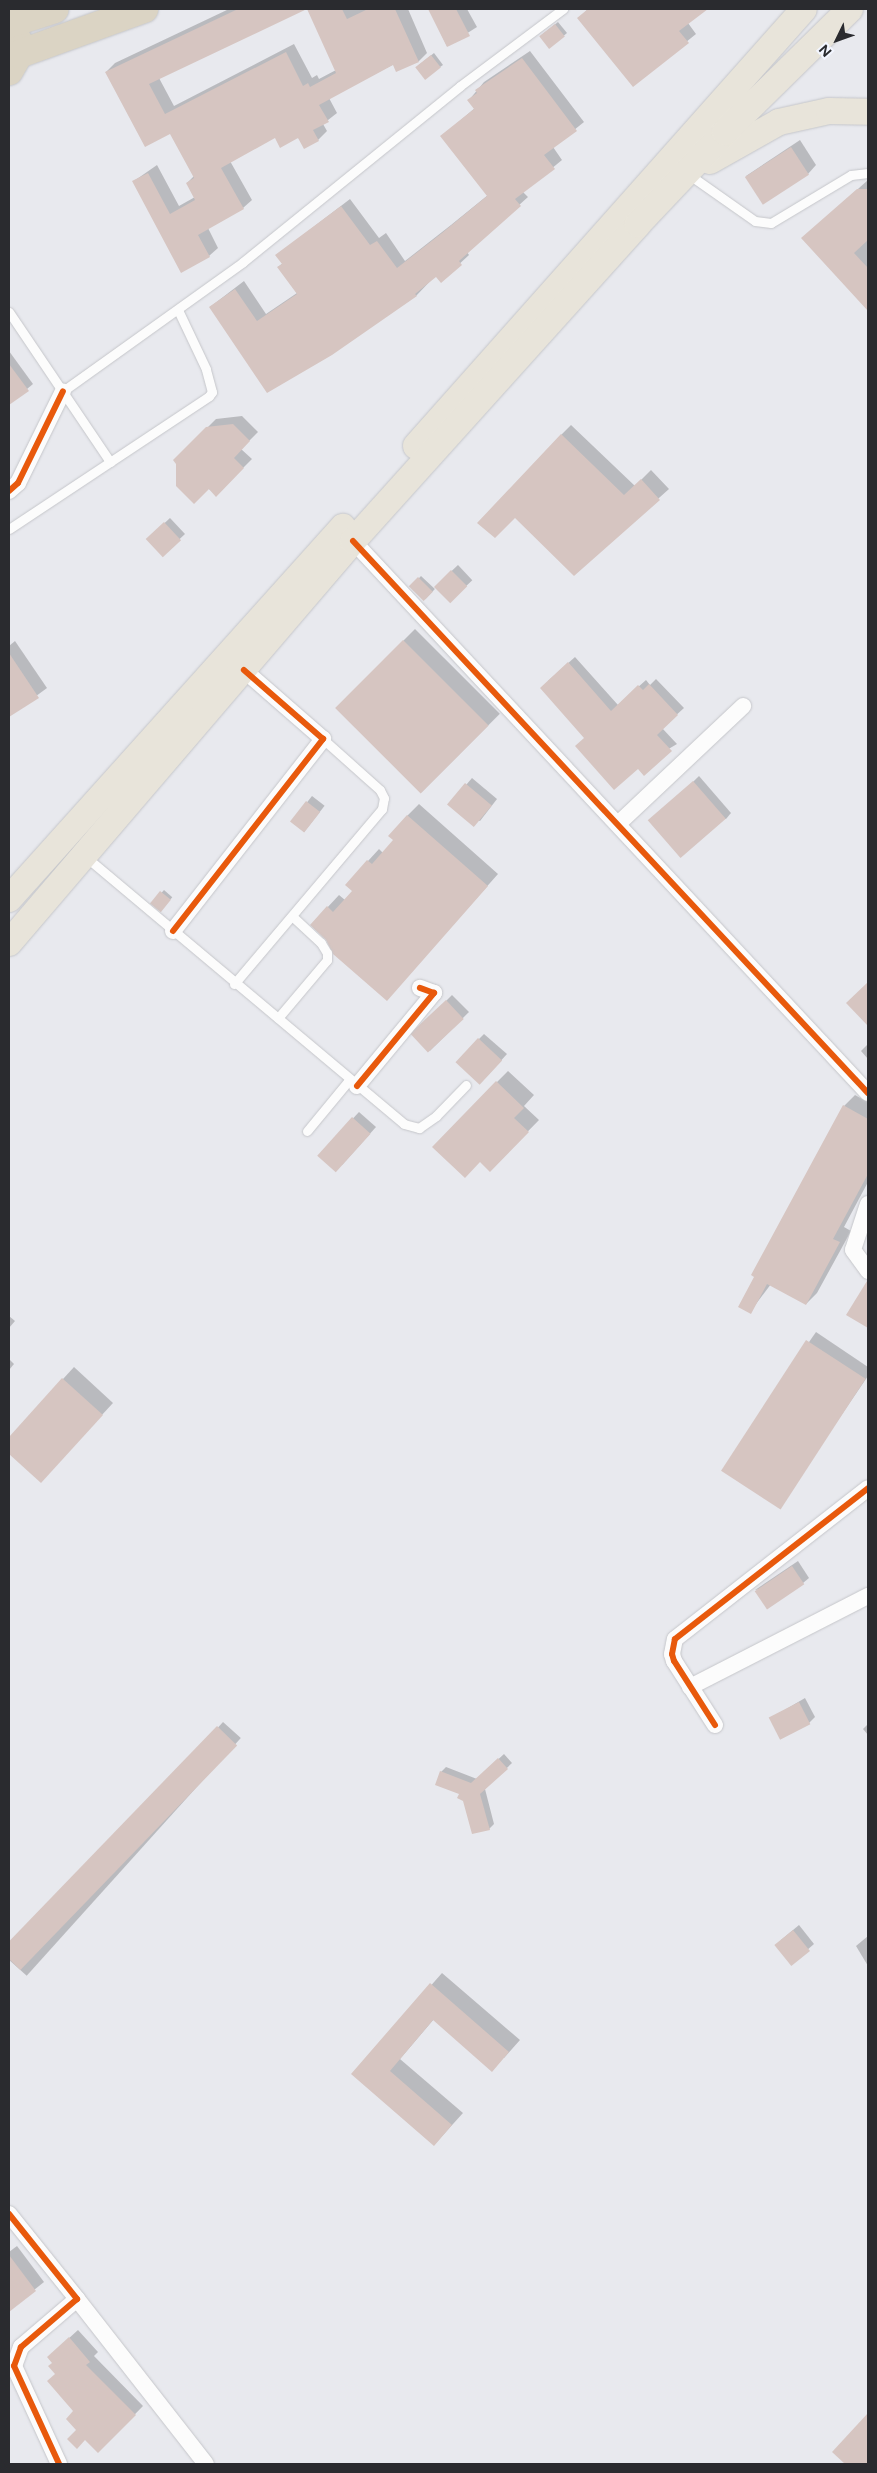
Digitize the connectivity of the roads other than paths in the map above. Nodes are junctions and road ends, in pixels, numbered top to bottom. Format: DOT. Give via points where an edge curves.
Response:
graph roads {
  1 [pos="55,9"];
  2 [pos="144,9"];
  3 [pos="563,9"];
  4 [pos="804,9"];
  5 [pos="850,9"];
  6 [pos="9,24"];
  7 [pos="14,63"];
  8 [pos="868,112"];
  9 [pos="868,174"];
  10 [pos="692,176"];
  11 [pos="657,204"];
  12 [pos="178,310"];
  13 [pos="9,312"];
  14 [pos="63,391"];
  15 [pos="110,462"];
  16 [pos="9,491"];
  17 [pos="9,529"];
  18 [pos="353,541"];
  19 [pos="244,670"];
  20 [pos="744,706"];
  21 [pos="322,739"];
  22 [pos="618,824"];
  23 [pos="85,856"];
  24 [pos="9,899"];
  25 [pos="293,917"];
  26 [pos="173,932"];
  27 [pos="9,943"];
  28 [pos="234,984"];
  29 [pos="420,988"];
  30 [pos="278,1018"];
  31 [pos="353,1083"];
  32 [pos="466,1085"];
  33 [pos="868,1093"];
  34 [pos="307,1131"];
  35 [pos="868,1204"];
  36 [pos="868,1271"];
  37 [pos="868,1488"];
  38 [pos="868,1596"];
  39 [pos="690,1687"];
  40 [pos="715,1725"];
  41 [pos="9,2214"];
  42 [pos="77,2298"];
  43 [pos="59,2464"];
  44 [pos="206,2464"];
  1 -- 6 [label="highway"];
  2 -- 7 [label="highway"];
  3 -- 12 [label="lane" via="460,86 243,262"];
  4 -- 24 [label="main road"];
  5 -- 11 [label="main road"];
  6 -- 7 [label="highway" via="19,43"];
  8 -- 10 [label="main road" via="829,112 779,122 717,157"];
  9 -- 10 [label="lane" via="850,175 771,222 755,221"];
  10 -- 11 [label="main road"];
  11 -- 18 [label="main road"];
  12 -- 14 [label="lane"];
  12 -- 15 [label="lane" via="206,369 212,392"];
  13 -- 14 [label="lane"];
  14 -- 15 [label="lane"];
  14 -- 16 [label="street" via="18,483"];
  15 -- 17 [label="lane"];
  18 -- 19 [label="main road"];
  18 -- 22 [label="street"];
  19 -- 21 [label="street"];
  19 -- 23 [label="main road"];
  20 -- 22 [label="street"];
  21 -- 25 [label="lane" via="380,790 384,798 382,809"];
  21 -- 26 [label="street"];
  22 -- 33 [label="street"];
  23 -- 26 [label="lane"];
  23 -- 27 [label="main road"];
  25 -- 28 [label="lane"];
  25 -- 30 [label="lane" via="321,943 327,960"];
  26 -- 28 [label="lane"];
  28 -- 30 [label="lane"];
  29 -- 31 [label="street" via="434,993"];
  30 -- 31 [label="lane"];
  31 -- 32 [label="lane" via="404,1124 419,1128 436,1116"];
  31 -- 34 [label="lane"];
  35 -- 36 [label="street" via="853,1250"];
  37 -- 39 [label="street" via="675,1639 672,1654"];
  38 -- 39 [label="street"];
  39 -- 40 [label="street"];
  41 -- 42 [label="street"];
  42 -- 43 [label="street" via="21,2348 14,2366"];
  42 -- 44 [label="street"];
}
